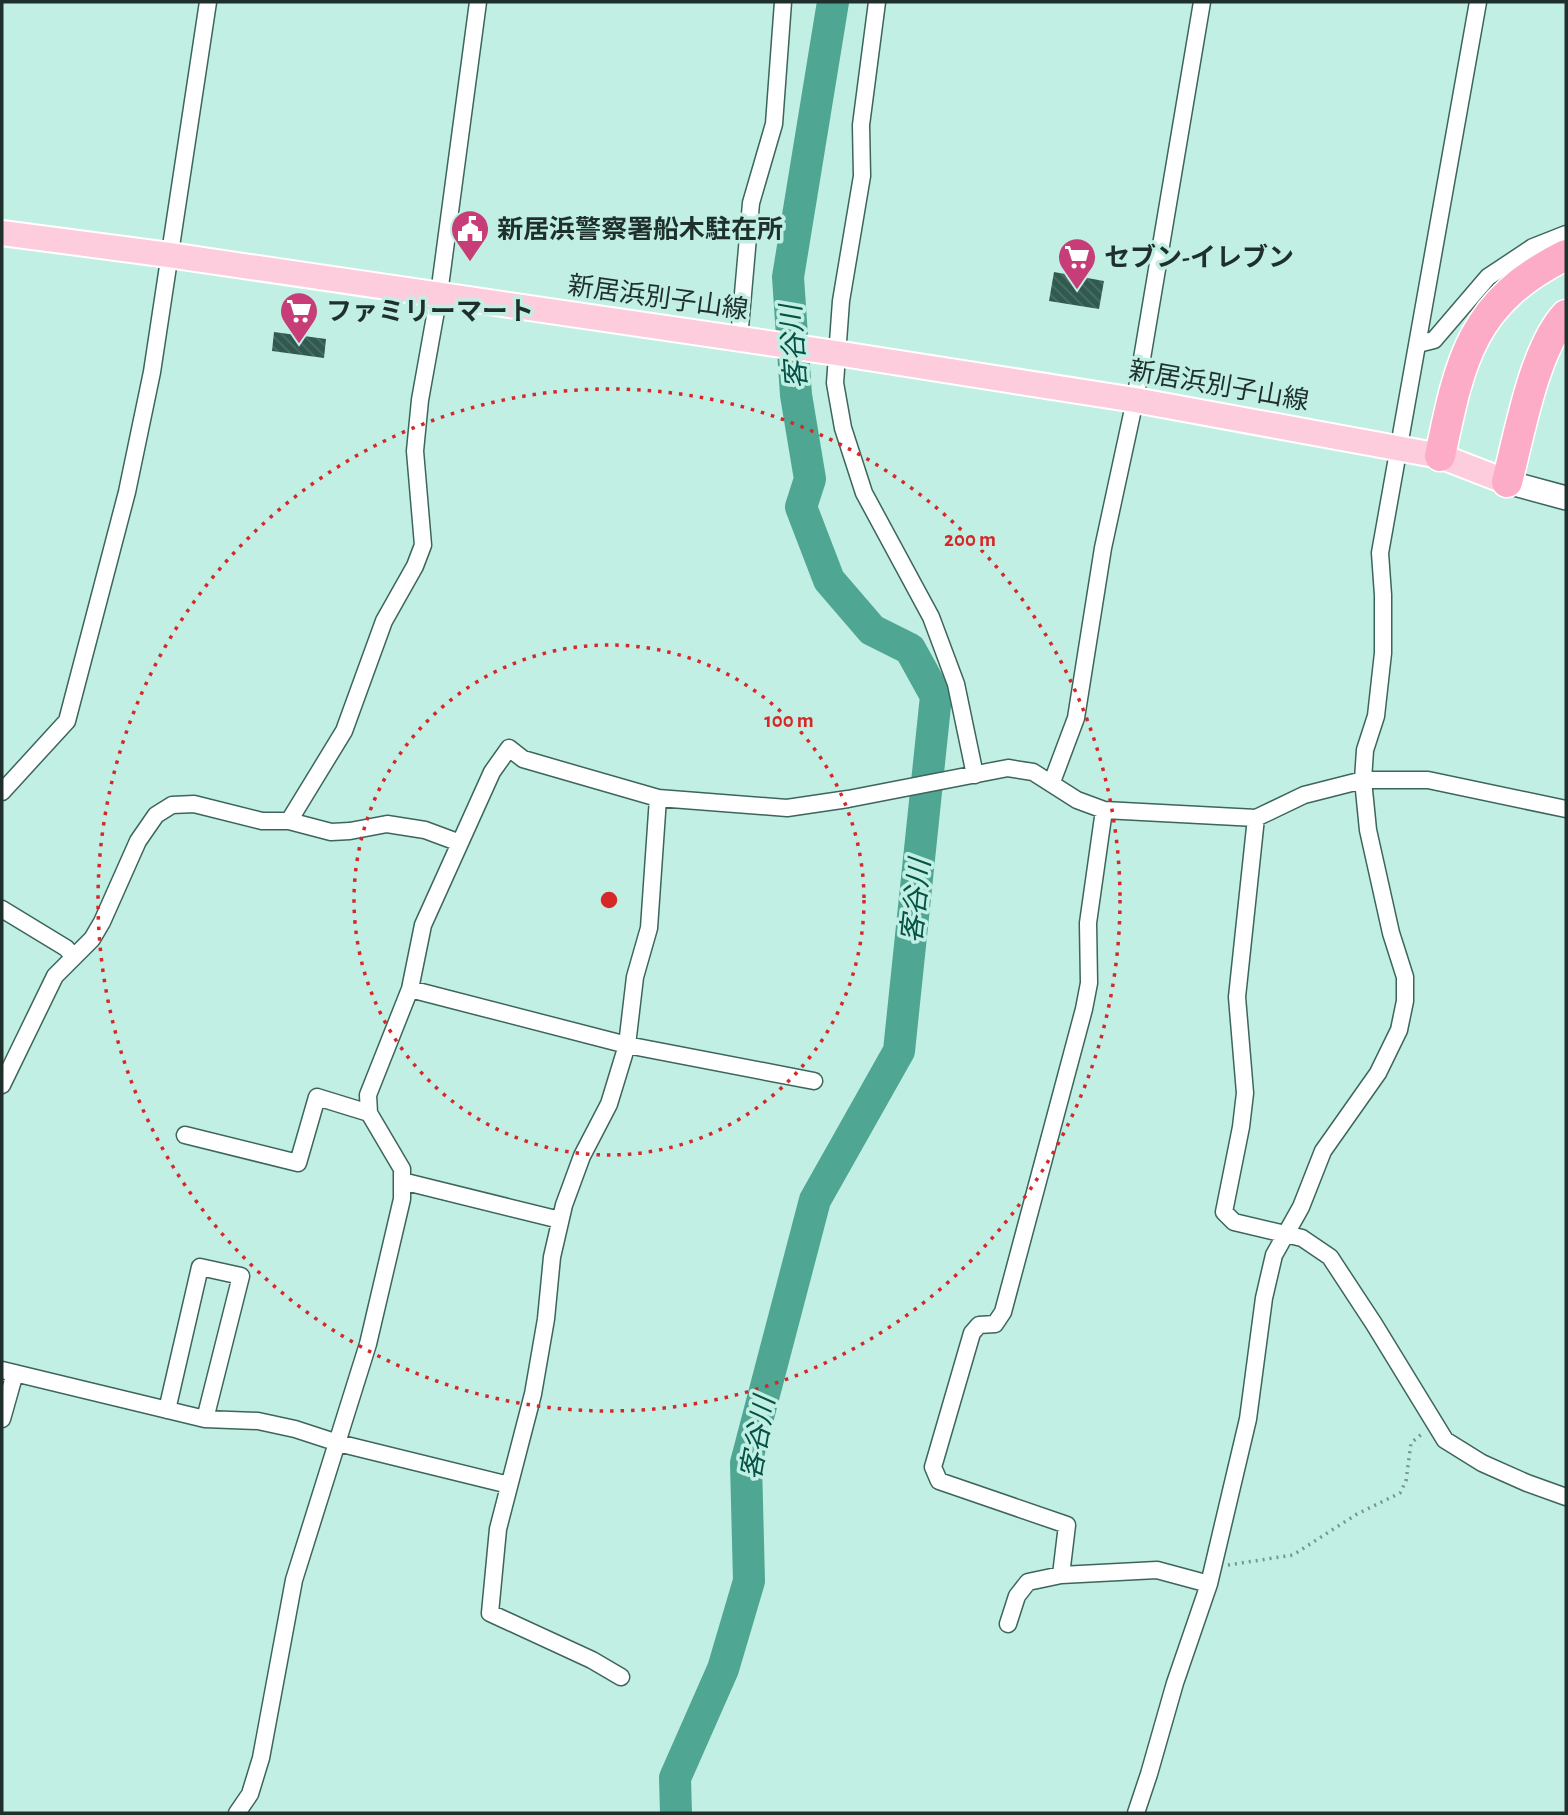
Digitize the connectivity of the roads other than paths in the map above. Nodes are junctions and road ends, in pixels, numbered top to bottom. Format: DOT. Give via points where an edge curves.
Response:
graph roads {
  1 [pos="208,2"];
  2 [pos="478,2"];
  3 [pos="783,2"];
  4 [pos="877,2"];
  5 [pos="1202,2"];
  6 [pos="1478,2"];
  7 [pos="2,233"];
  8 [pos="1566,234"];
  9 [pos="169,255"];
  10 [pos="1566,256"];
  11 [pos="439,295"];
  12 [pos="1566,315"];
  13 [pos="744,340"];
  14 [pos="1418,344"];
  15 [pos="829,352"];
  16 [pos="1135,400"];
  17 [pos="1399,447"];
  18 [pos="1440,456"];
  19 [pos="1507,482"];
  20 [pos="1566,498"];
  21 [pos="972,775"];
  22 [pos="1363,780"];
  23 [pos="1052,782"];
  24 [pos="2,792"];
  25 [pos="658,798"];
  26 [pos="1566,809"];
  27 [pos="1104,810"];
  28 [pos="1256,818"];
  29 [pos="289,821"];
  30 [pos="460,843"];
  31 [pos="2,909"];
  32 [pos="73,956"];
  33 [pos="410,989"];
  34 [pos="627,1045"];
  35 [pos="814,1081"];
  36 [pos="2,1085"];
  37 [pos="369,1113"];
  38 [pos="185,1135"];
  39 [pos="402,1181"];
  40 [pos="560,1220"];
  41 [pos="1286,1234"];
  42 [pos="8,1372"];
  43 [pos="167,1410"];
  44 [pos="2,1419"];
  45 [pos="205,1419"];
  46 [pos="338,1443"];
  47 [pos="509,1485"];
  48 [pos="1566,1497"];
  49 [pos="1061,1575"];
  50 [pos="1210,1576"];
  51 [pos="1008,1624"];
  52 [pos="621,1677"];
  53 [pos="237,1813"];
  54 [pos="1136,1813"];
  1 -- 9 [label="street"];
  2 -- 11 [label="street"];
  3 -- 13 [label="street" via="774,124 751,203"];
  4 -- 15 [label="street" via="862,125 862,176"];
  5 -- 16 [label="street"];
  6 -- 14 [label="street"];
  7 -- 9 [label="main road, 新居浜別子山線"];
  8 -- 14 [label="street" via="1533,247 1488,277 1434,340"];
  9 -- 11 [label="main road, 新居浜別子山線"];
  9 -- 24 [label="street" via="152,372 127,492 67,721"];
  10 -- 18 [label="highway" via="1527,278 1494,306 1473,338 1456,385"];
  11 -- 13 [label="main road, 新居浜別子山線"];
  11 -- 29 [label="street" via="415,452 423,545 384,621 344,731"];
  12 -- 19 [label="highway" via="1540,363"];
  13 -- 15 [label="main road, 新居浜別子山線"];
  14 -- 17 [label="street"];
  15 -- 16 [label="main road, 新居浜別子山線"];
  15 -- 21 [label="street" via="844,428 864,493 931,617 956,684"];
  16 -- 17 [label="main road, 新居浜別子山線"];
  16 -- 23 [label="street" via="1103,548 1076,718"];
  17 -- 18 [label="main road, 新居浜別子山線"];
  17 -- 22 [label="street" via="1380,553 1383,653"];
  18 -- 19 [label="main road, 新居浜別子山線"];
  19 -- 20 [label="street"];
  21 -- 23 [label="street" via="1008,768"];
  21 -- 25 [label="street" via="787,808"];
  22 -- 26 [label="street" via="1428,780"];
  22 -- 28 [label="street" via="1304,796"];
  22 -- 41 [label="street" via="1368,830 1405,977 1405,1001 1399,1030 1378,1073 1324,1151"];
  23 -- 27 [label="street" via="1077,800"];
  25 -- 30 [label="street" via="523,759 509,748 492,772"];
  25 -- 34 [label="street" via="649,928 635,977"];
  27 -- 28 [label="street"];
  27 -- 49 [label="street" via="1088,923 1089,983 1084,1009 1003,1312 995,1324 979,1325 972,1333 933,1468 939,1482 1066,1525"];
  28 -- 41 [label="street" via="1237,997 1245,1093 1224,1212 1234,1222"];
  29 -- 30 [label="street" via="331,832 387,824 425,830"];
  29 -- 32 [label="street" via="262,821 194,804 172,805 156,815 138,841 92,939"];
  30 -- 33 [label="street" via="423,925"];
  31 -- 32 [label="street"];
  32 -- 36 [label="street" via="55,976"];
  33 -- 34 [label="street"];
  33 -- 37 [label="street" via="368,1094"];
  34 -- 35 [label="street"];
  34 -- 40 [label="street" via="609,1104 582,1156"];
  37 -- 38 [label="street" via="317,1097 298,1163"];
  37 -- 39 [label="street" via="402,1169"];
  39 -- 40 [label="street"];
  39 -- 46 [label="street" via="402,1199 368,1344"];
  40 -- 47 [label="street" via="533,1394"];
  41 -- 48 [label="street" via="1302,1238 1330,1257 1445,1440 1482,1463"];
  41 -- 50 [label="street" via="1273,1255 1248,1419"];
  42 -- 43 [label="street"];
  42 -- 44 [label="street"];
  43 -- 45 [label="street"];
  43 -- 45 [label="street" via="200,1267 241,1276"];
  45 -- 46 [label="street" via="258,1421"];
  46 -- 47 [label="street"];
  46 -- 53 [label="street" via="294,1580 261,1758 250,1794"];
  47 -- 52 [label="street" via="498,1529 490,1613"];
  49 -- 50 [label="street" via="1157,1570"];
  49 -- 51 [label="street" via="1028,1583 1017,1595"];
  50 -- 54 [label="street"];
}
